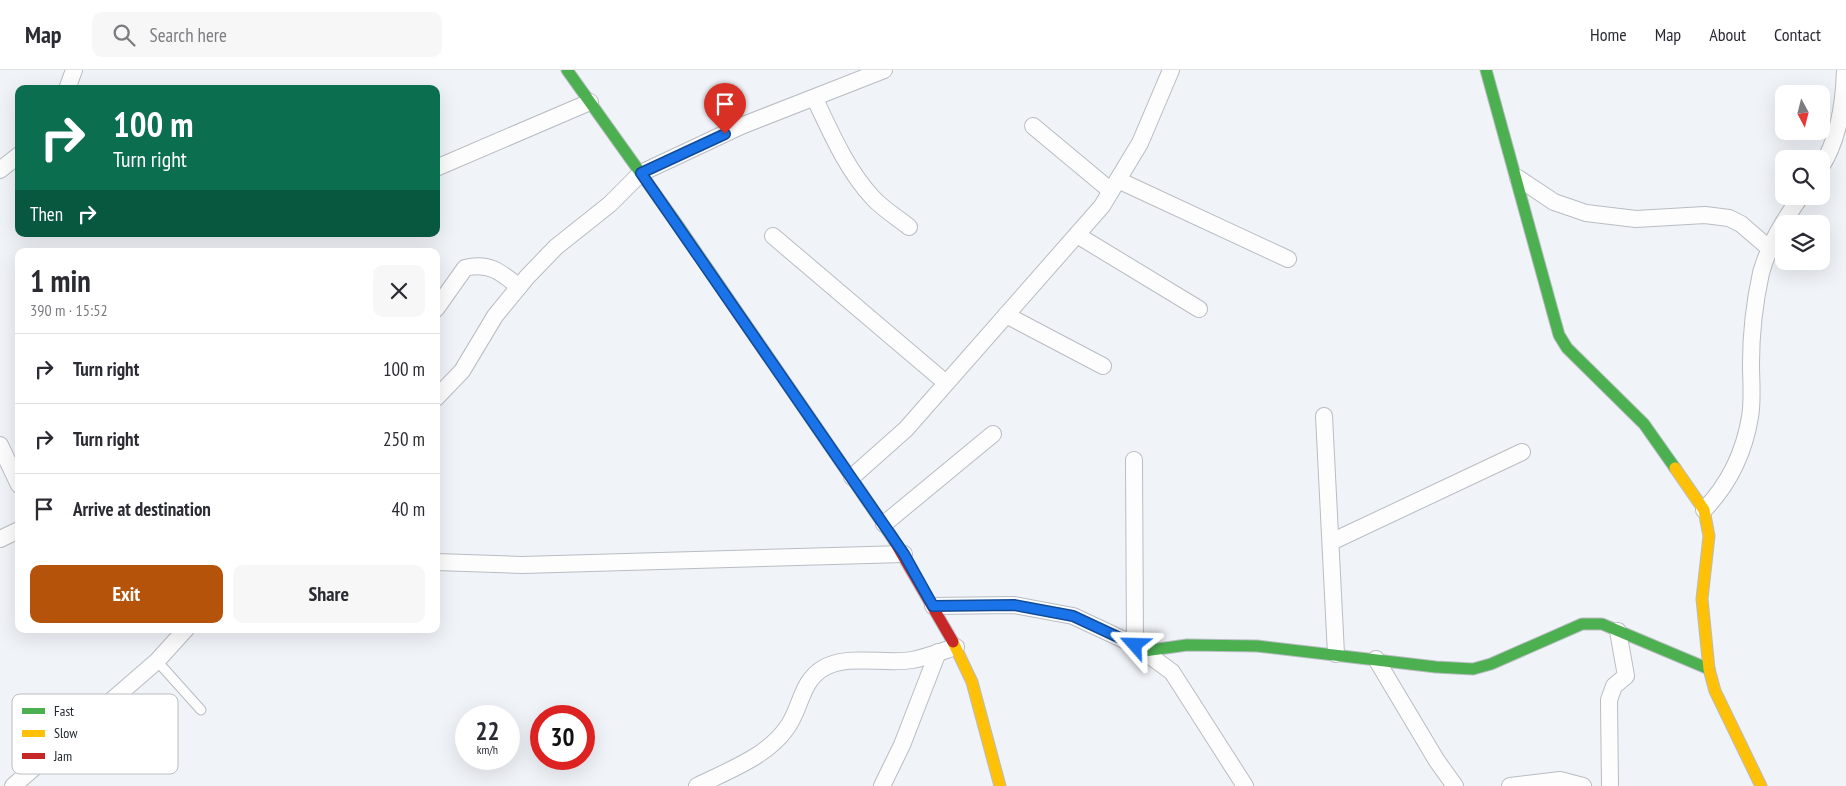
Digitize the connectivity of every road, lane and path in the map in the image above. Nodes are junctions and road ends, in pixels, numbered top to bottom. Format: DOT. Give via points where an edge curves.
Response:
graph roads {
  1 [pos="74,70"];
  2 [pos="567,70"];
  3 [pos="884,70"];
  4 [pos="1171,70"];
  5 [pos="1486,70"];
  6 [pos="1846,70"];
  7 [pos="68,85"];
  8 [pos="815,99"];
  9 [pos="590,102"];
  10 [pos="1033,126"];
  11 [pos="1830,150"];
  12 [pos="15,158"];
  13 [pos="440,166"];
  14 [pos="0,170"];
  15 [pos="641,173"];
  16 [pos="1518,178"];
  17 [pos="1114,186"];
  18 [pos="1795,205"];
  19 [pos="909,227"];
  20 [pos="1077,235"];
  21 [pos="773,236"];
  22 [pos="1770,249"];
  23 [pos="1288,259"];
  24 [pos="519,287"];
  25 [pos="440,304"];
  26 [pos="1199,309"];
  27 [pos="1006,316"];
  28 [pos="1102,366"];
  29 [pos="946,383"];
  30 [pos="440,394"];
  31 [pos="1324,416"];
  32 [pos="993,434"];
  33 [pos="0,445"];
  34 [pos="1522,452"];
  35 [pos="1134,460"];
  36 [pos="0,477"];
  37 [pos="15,477"];
  38 [pos="852,478"];
  39 [pos="15,484"];
  40 [pos="1704,510"];
  41 [pos="884,524"];
  42 [pos="15,532"];
  43 [pos="0,540"];
  44 [pos="1331,542"];
  45 [pos="904,554"];
  46 [pos="440,562"];
  47 [pos="933,606"];
  48 [pos="1618,630"];
  49 [pos="182,633"];
  50 [pos="956,647"];
  51 [pos="1140,648"];
  52 [pos="938,652"];
  53 [pos="1336,654"];
  54 [pos="1376,659"];
  55 [pos="157,661"];
  56 [pos="1709,669"];
  57 [pos="119,694"];
  58 [pos="201,710"];
  59 [pos="27,774"];
  60 [pos="13,786"];
  61 [pos="697,786"];
  62 [pos="882,786"];
  63 [pos="1000,786"];
  64 [pos="1245,786"];
  65 [pos="1455,786"];
  66 [pos="1510,786"];
  67 [pos="1583,786"];
  68 [pos="1610,786"];
  69 [pos="1761,786"];
  1 -- 7 [label="street"];
  2 -- 9 [label="street"];
  3 -- 8 [label="street"];
  4 -- 17 [label="street" via="1140,143"];
  5 -- 16 [label="street"];
  6 -- 11 [label="street" via="1844,103"];
  8 -- 15 [label="street" via="741,126"];
  8 -- 19 [label="street" via="853,172 874,199"];
  9 -- 13 [label="street"];
  9 -- 15 [label="street"];
  10 -- 17 [label="street"];
  12 -- 14 [label="street"];
  15 -- 24 [label="street" via="610,204 556,247"];
  15 -- 38 [label="street"];
  16 -- 22 [label="street" via="1554,202 1586,213 1636,219 1729,218"];
  16 -- 40 [label="street" via="1553,316 1567,348 1644,424"];
  17 -- 20 [label="street"];
  17 -- 23 [label="street"];
  18 -- 22 [label="street"];
  20 -- 26 [label="street"];
  20 -- 27 [label="street"];
  21 -- 29 [label="street"];
  22 -- 40 [label="street" via="1761,274 1751,349 1750,416 1731,476"];
  24 -- 25 [label="street" via="491,266 478,265 465,268"];
  24 -- 30 [label="street" via="495,316 462,371"];
  27 -- 28 [label="street"];
  27 -- 29 [label="street"];
  29 -- 38 [label="street" via="906,429"];
  31 -- 44 [label="street"];
  32 -- 41 [label="street"];
  33 -- 37 [label="street"];
  34 -- 44 [label="street"];
  35 -- 51 [label="street"];
  36 -- 39 [label="street"];
  38 -- 41 [label="street"];
  40 -- 56 [label="street" via="1709,536 1702,599"];
  41 -- 45 [label="street"];
  42 -- 43 [label="street"];
  44 -- 53 [label="street"];
  45 -- 46 [label="street" via="522,565"];
  45 -- 47 [label="street"];
  47 -- 50 [label="street"];
  47 -- 51 [label="street" via="1014,605 1073,616"];
  48 -- 54 [label="street" via="1602,624 1582,624 1492,664 1473,669"];
  48 -- 56 [label="street"];
  48 -- 68 [label="street" via="1626,676 1614,686 1609,700"];
  49 -- 55 [label="street"];
  50 -- 52 [label="street"];
  50 -- 63 [label="street" via="972,682"];
  51 -- 53 [label="street" via="1257,646"];
  51 -- 64 [label="street" via="1172,672"];
  52 -- 61 [label="street" via="912,660 846,661 823,668 808,682 796,716 785,732 758,754"];
  52 -- 62 [label="street" via="902,745"];
  53 -- 54 [label="street"];
  54 -- 65 [label="street"];
  55 -- 57 [label="street"];
  55 -- 58 [label="lane"];
  56 -- 69 [label="street" via="1715,691"];
  59 -- 60 [label="street"];
  66 -- 67 [label="street" via="1560,780"];
}
